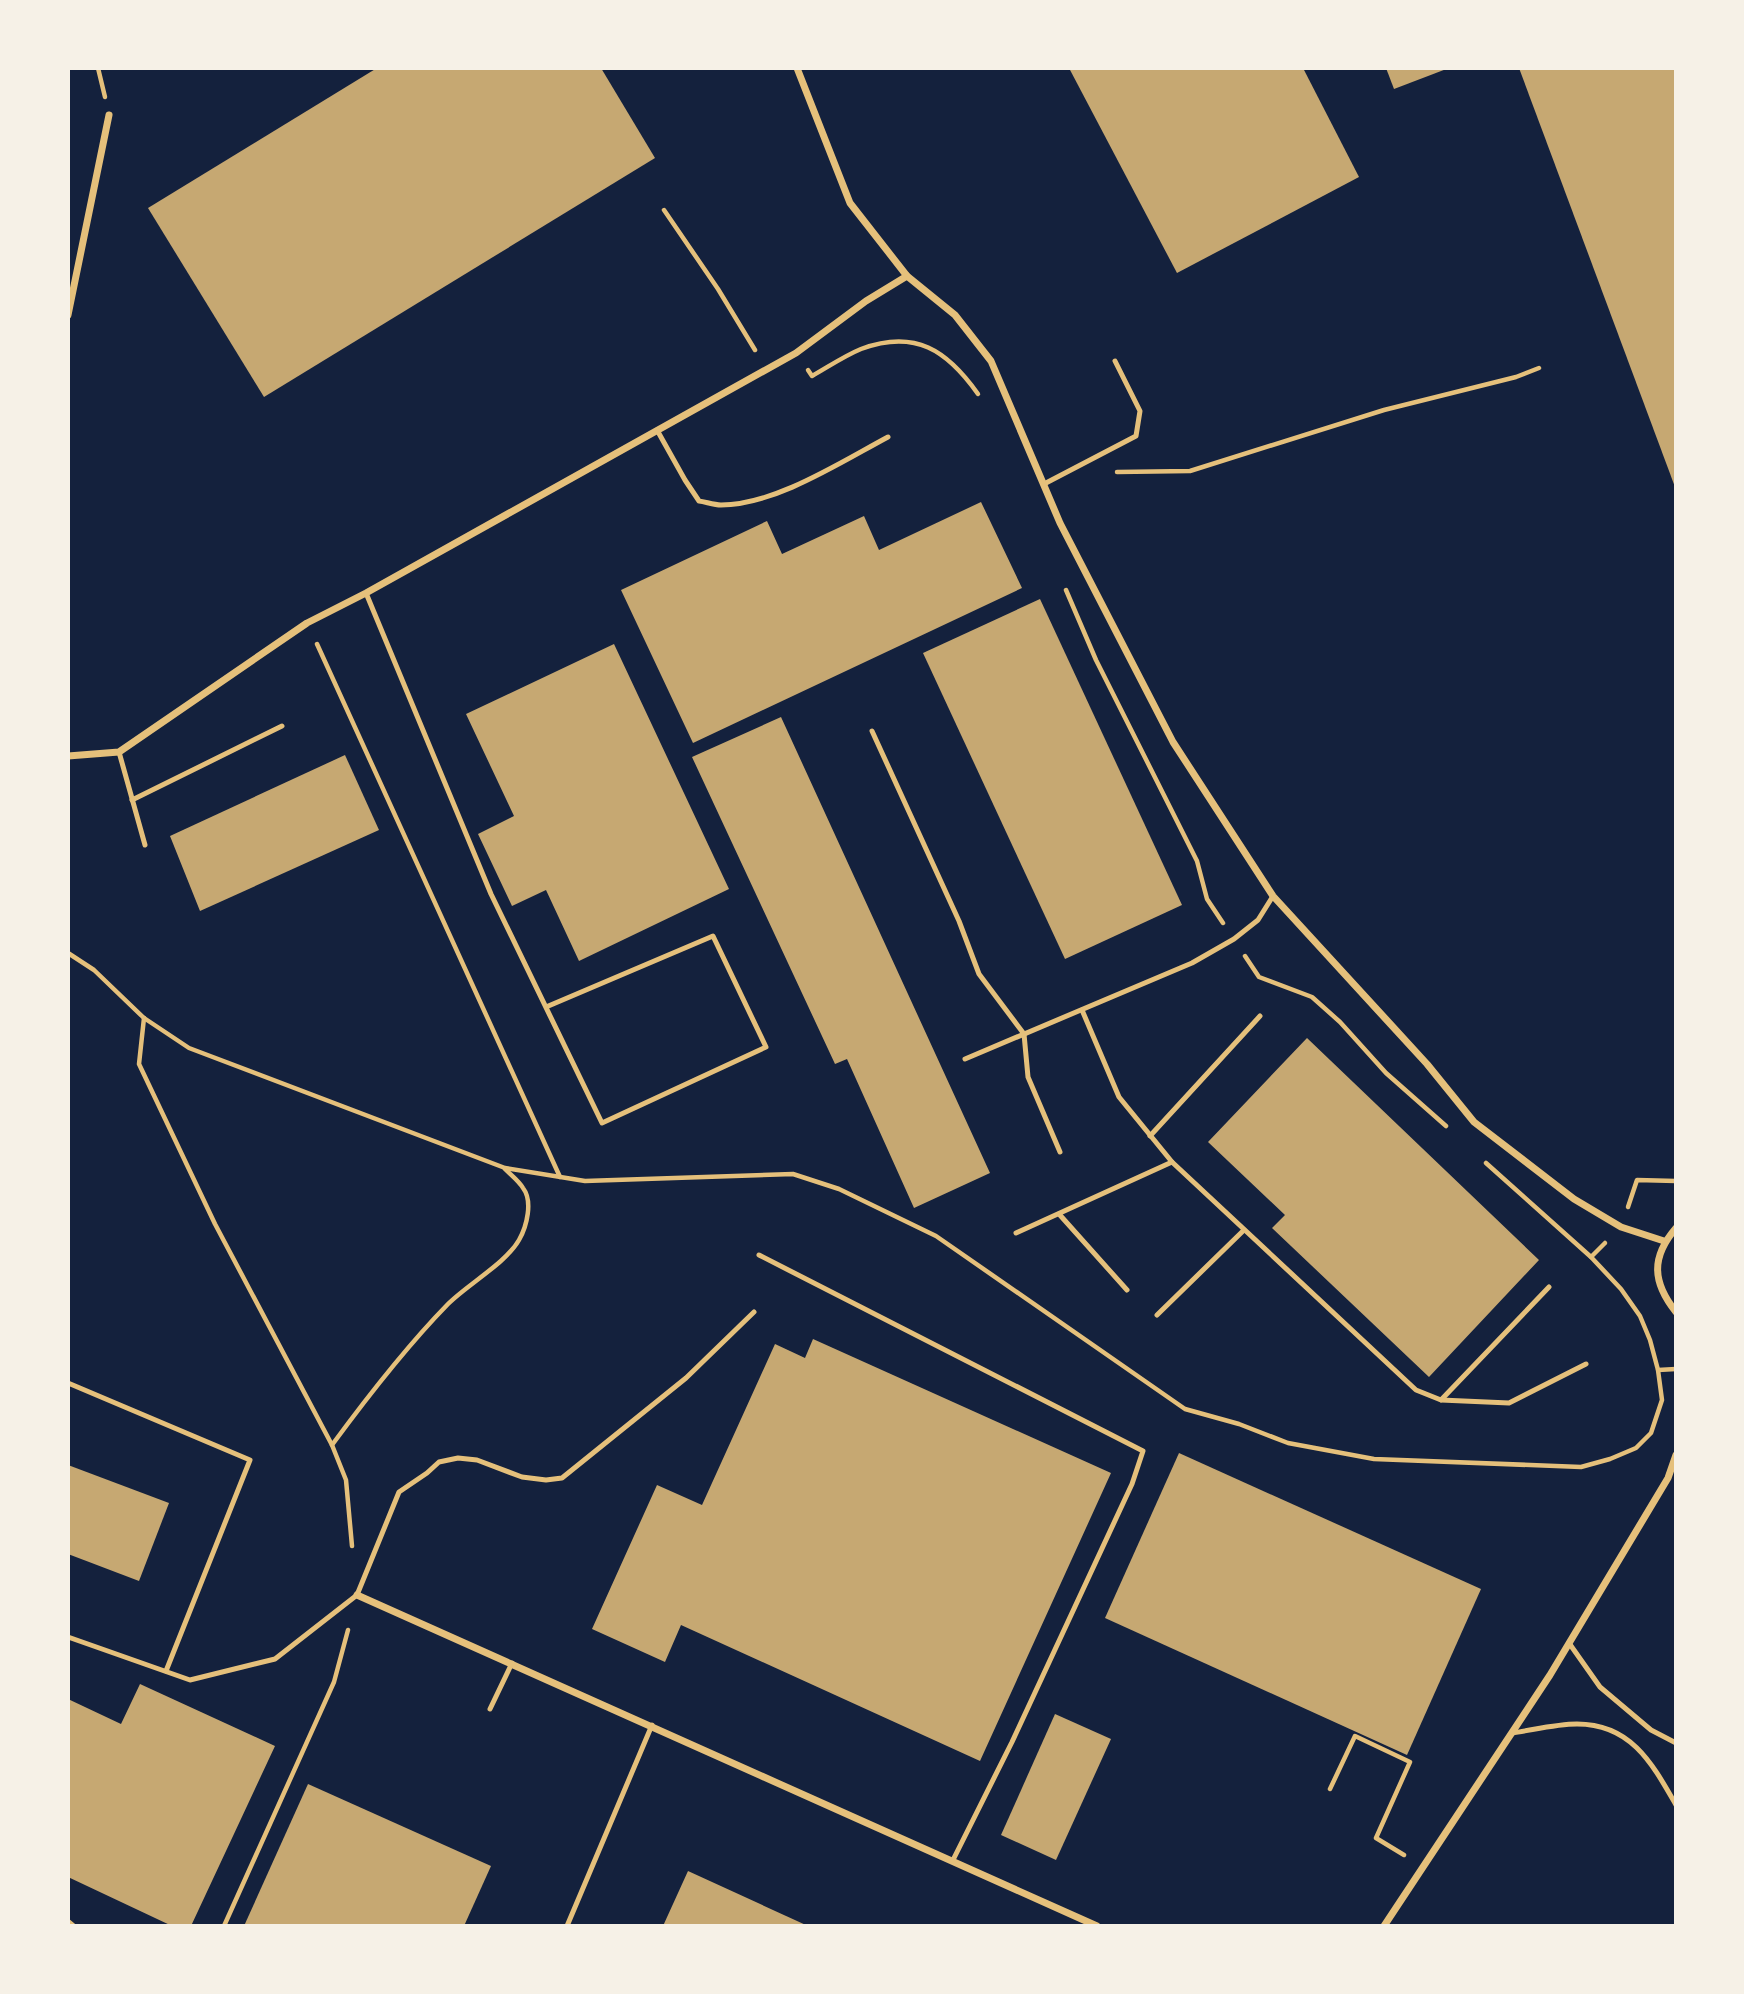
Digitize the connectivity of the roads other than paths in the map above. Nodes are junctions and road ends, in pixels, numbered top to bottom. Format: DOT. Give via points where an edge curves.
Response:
graph roads {
  1 [pos="797,68"];
  2 [pos="109,115"];
  3 [pos="907,276"];
  4 [pos="68,315"];
  5 [pos="1115,361"];
  6 [pos="657,430"];
  7 [pos="888,437"];
  8 [pos="1044,484"];
  9 [pos="366,593"];
  10 [pos="282,726"];
  11 [pos="872,731"];
  12 [pos="119,752"];
  13 [pos="68,756"];
  14 [pos="132,800"];
  15 [pos="145,845"];
  16 [pos="1273,896"];
  17 [pos="546,1007"];
  18 [pos="1082,1010"];
  19 [pos="1260,1017"];
  20 [pos="1024,1034"];
  21 [pos="965,1059"];
  22 [pos="1150,1136"];
  23 [pos="1060,1152"];
  24 [pos="1172,1162"];
  25 [pos="1059,1214"];
  26 [pos="1676,1228"];
  27 [pos="1244,1230"];
  28 [pos="1016,1233"];
  29 [pos="1664,1241"];
  30 [pos="759,1255"];
  31 [pos="1549,1286"];
  32 [pos="1127,1290"];
  33 [pos="754,1312"];
  34 [pos="1676,1312"];
  35 [pos="1157,1315"];
  36 [pos="1586,1364"];
  37 [pos="68,1383"];
  38 [pos="1441,1400"];
  39 [pos="1676,1455"];
  40 [pos="357,1595"];
  41 [pos="68,1637"];
  42 [pos="1569,1643"];
  43 [pos="512,1663"];
  44 [pos="166,1671"];
  45 [pos="490,1709"];
  46 [pos="652,1726"];
  47 [pos="1512,1734"];
  48 [pos="1676,1743"];
  49 [pos="1675,1801"];
  50 [pos="953,1860"];
  51 [pos="566,1926"];
  52 [pos="1097,1926"];
  53 [pos="1384,1926"];
  1 -- 3 [label="street" via="850,203"];
  2 -- 4 [label="street"];
  3 -- 6 [label="street" via="796,353"];
  3 -- 8 [label="street" via="955,315 991,361"];
  5 -- 8 [label="lane" via="1140,411 1136,436"];
  6 -- 7 [label="lane" via="699,501 719,505 781,493"];
  6 -- 9 [label="street"];
  8 -- 16 [label="street" via="1173,742"];
  9 -- 12 [label="street" via="307,623"];
  9 -- 17 [label="lane" via="491,894"];
  10 -- 14 [label="lane"];
  11 -- 20 [label="lane" via="979,974"];
  12 -- 13 [label="street"];
  12 -- 14 [label="lane"];
  14 -- 15 [label="lane"];
  16 -- 18 [label="lane" via="1258,920 1234,939 1192,964"];
  16 -- 29 [label="street" via="1475,1122 1574,1199 1621,1227"];
  17 -- 17 [label="lane" via="602,1123 766,1047 713,936"];
  18 -- 20 [label="lane"];
  18 -- 22 [label="lane" via="1119,1097"];
  19 -- 22 [label="lane"];
  20 -- 21 [label="lane"];
  20 -- 23 [label="lane" via="1028,1077"];
  22 -- 24 [label="lane"];
  24 -- 25 [label="lane"];
  24 -- 27 [label="lane"];
  25 -- 28 [label="lane"];
  25 -- 32 [label="lane"];
  26 -- 29 [label="street"];
  27 -- 35 [label="lane"];
  27 -- 38 [label="lane" via="1416,1390"];
  29 -- 34 [label="street" via="1658,1279"];
  30 -- 50 [label="lane" via="1143,1451 1098,1558"];
  31 -- 38 [label="lane"];
  33 -- 40 [label="lane" via="686,1378 562,1478 522,1477 477,1460 439,1462 399,1492"];
  36 -- 38 [label="lane" via="1509,1403"];
  37 -- 44 [label="lane" via="250,1460"];
  39 -- 42 [label="street" via="1668,1478"];
  40 -- 43 [label="street"];
  40 -- 44 [label="lane" via="275,1659 190,1680"];
  41 -- 44 [label="lane"];
  42 -- 47 [label="street"];
  42 -- 48 [label="lane" via="1600,1687 1651,1730"];
  43 -- 45 [label="lane"];
  43 -- 46 [label="street"];
  46 -- 50 [label="street"];
  46 -- 51 [label="lane"];
  47 -- 49 [label="lane" via="1577,1724 1612,1729 1638,1747"];
  47 -- 53 [label="street"];
  50 -- 52 [label="street"];
}
